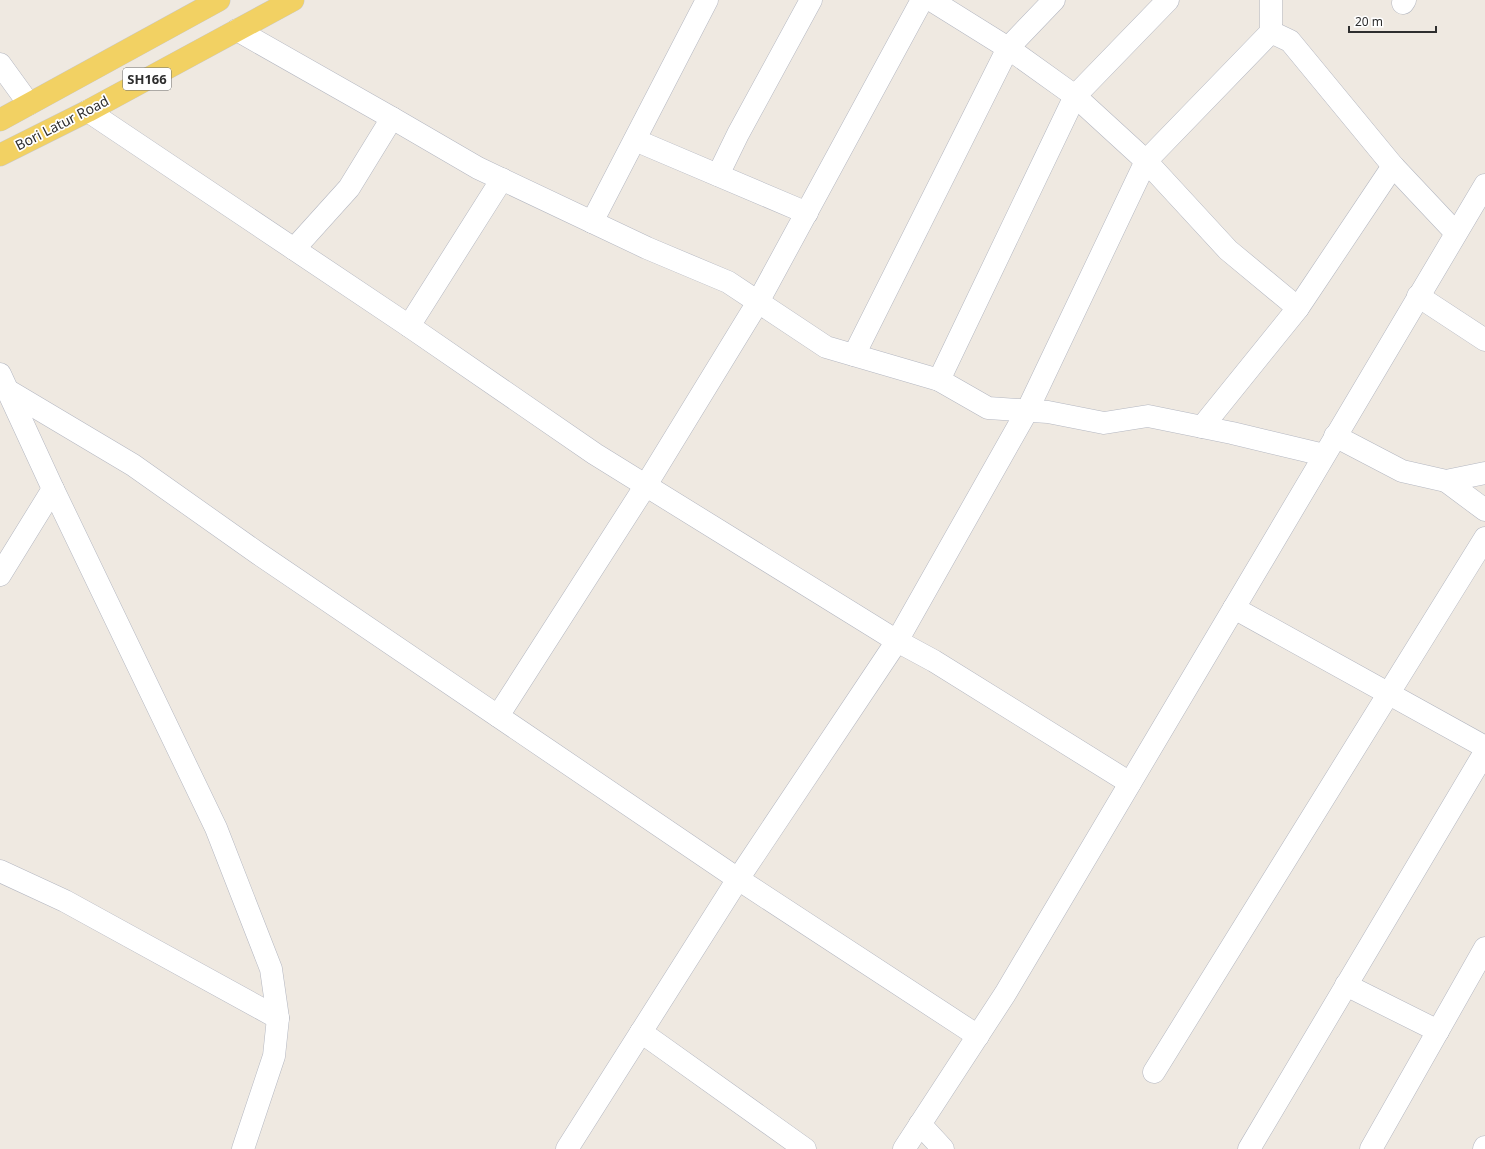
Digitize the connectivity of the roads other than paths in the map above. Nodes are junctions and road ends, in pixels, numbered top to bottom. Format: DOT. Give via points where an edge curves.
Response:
graph roads {
  1 [pos="219,0"];
  2 [pos="293,0"];
  3 [pos="707,0"];
  4 [pos="811,0"];
  5 [pos="922,0"];
  6 [pos="931,0"];
  7 [pos="1054,0"];
  8 [pos="1168,0"];
  9 [pos="1271,0"];
  10 [pos="236,30"];
  11 [pos="1271,32"];
  12 [pos="1008,48"];
  13 [pos="0,64"];
  14 [pos="1076,96"];
  15 [pos="29,104"];
  16 [pos="88,111"];
  17 [pos="392,118"];
  18 [pos="0,120"];
  19 [pos="635,140"];
  20 [pos="0,155"];
  21 [pos="1146,161"];
  22 [pos="1393,166"];
  23 [pos="718,175"];
  24 [pos="502,178"];
  25 [pos="1485,185"];
  26 [pos="807,213"];
  27 [pos="592,222"];
  28 [pos="1456,233"];
  29 [pos="294,249"];
  30 [pos="1418,296"];
  31 [pos="758,302"];
  32 [pos="1298,308"];
  33 [pos="409,326"];
  34 [pos="1485,340"];
  35 [pos="854,355"];
  36 [pos="939,380"];
  37 [pos="4,382"];
  38 [pos="1027,411"];
  39 [pos="1202,427"];
  40 [pos="1335,436"];
  41 [pos="1324,455"];
  42 [pos="1485,473"];
  43 [pos="1446,481"];
  44 [pos="646,485"];
  45 [pos="53,489"];
  46 [pos="1485,510"];
  47 [pos="1485,538"];
  48 [pos="0,575"];
  49 [pos="1234,608"];
  50 [pos="898,641"];
  51 [pos="1389,693"];
  52 [pos="498,716"];
  53 [pos="1485,747"];
  54 [pos="1485,752"];
  55 [pos="1130,783"];
  56 [pos="0,871"];
  57 [pos="738,879"];
  58 [pos="1485,948"];
  59 [pos="1346,986"];
  60 [pos="278,1018"];
  61 [pos="641,1032"];
  62 [pos="1438,1032"];
  63 [pos="978,1036"];
  64 [pos="1154,1072"];
  65 [pos="920,1124"];
  66 [pos="243,1149"];
  67 [pos="567,1149"];
  68 [pos="805,1149"];
  69 [pos="904,1149"];
  70 [pos="943,1149"];
  71 [pos="1249,1149"];
  72 [pos="1371,1149"];
  1 -- 15 [label="main road, SH166"];
  2 -- 10 [label="main road, Bori Latur Road / SH166"];
  3 -- 19 [label="street"];
  4 -- 23 [label="street"];
  5 -- 26 [label="street"];
  6 -- 12 [label="street"];
  7 -- 12 [label="street"];
  8 -- 14 [label="street"];
  9 -- 11 [label="street"];
  10 -- 16 [label="main road, Bori Latur Road / SH166"];
  10 -- 17 [label="street"];
  11 -- 21 [label="street"];
  11 -- 22 [label="street" via="1290,41"];
  12 -- 14 [label="street"];
  12 -- 35 [label="street"];
  13 -- 15 [label="street"];
  14 -- 21 [label="street"];
  14 -- 36 [label="street"];
  15 -- 18 [label="main road, SH166"];
  16 -- 20 [label="main road, Bori Latur Road / SH166"];
  16 -- 29 [label="street"];
  17 -- 24 [label="street" via="478,168"];
  17 -- 29 [label="street" via="349,188"];
  19 -- 23 [label="street"];
  19 -- 27 [label="street"];
  21 -- 32 [label="street" via="1228,250"];
  21 -- 38 [label="street"];
  22 -- 28 [label="street"];
  22 -- 32 [label="street"];
  23 -- 26 [label="street"];
  24 -- 27 [label="street"];
  24 -- 33 [label="street"];
  25 -- 28 [label="street"];
  26 -- 31 [label="street"];
  27 -- 31 [label="street" via="728,282"];
  28 -- 30 [label="street"];
  29 -- 33 [label="street"];
  30 -- 34 [label="street"];
  30 -- 40 [label="street"];
  31 -- 35 [label="street" via="826,347"];
  31 -- 44 [label="street"];
  32 -- 39 [label="street"];
  33 -- 44 [label="street" via="596,454"];
  35 -- 36 [label="street"];
  36 -- 38 [label="street" via="988,408"];
  37 -- 45 [label="street"];
  37 -- 52 [label="street" via="133,465"];
  38 -- 39 [label="street" via="1048,412 1104,423 1148,416"];
  38 -- 50 [label="street"];
  39 -- 41 [label="street"];
  40 -- 41 [label="street"];
  40 -- 43 [label="street" via="1402,471"];
  41 -- 49 [label="street"];
  42 -- 43 [label="street"];
  43 -- 46 [label="street"];
  44 -- 50 [label="street"];
  44 -- 52 [label="street"];
  45 -- 48 [label="street"];
  45 -- 60 [label="street" via="216,828 271,969"];
  47 -- 51 [label="street"];
  49 -- 51 [label="street"];
  49 -- 55 [label="street"];
  50 -- 55 [label="street"];
  50 -- 57 [label="street"];
  51 -- 53 [label="street"];
  51 -- 64 [label="street"];
  52 -- 57 [label="street"];
  54 -- 59 [label="street"];
  55 -- 63 [label="street"];
  56 -- 60 [label="street" via="65,901"];
  57 -- 61 [label="street"];
  57 -- 63 [label="street"];
  58 -- 62 [label="street"];
  59 -- 62 [label="street"];
  59 -- 71 [label="street"];
  60 -- 66 [label="street" via="274,1056"];
  61 -- 67 [label="street"];
  61 -- 68 [label="street"];
  62 -- 72 [label="street"];
  63 -- 65 [label="street"];
  65 -- 69 [label="street"];
  65 -- 70 [label="street"];
}
